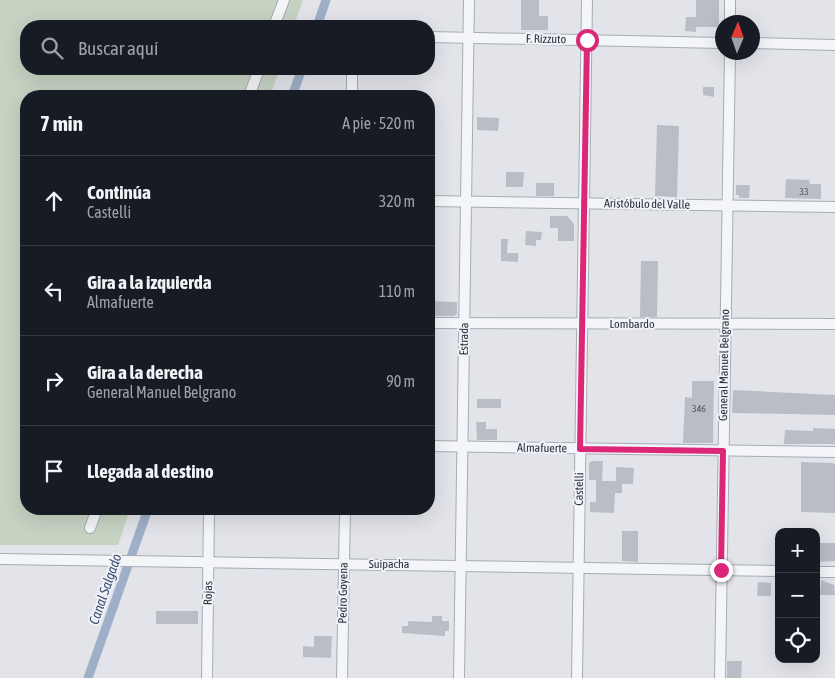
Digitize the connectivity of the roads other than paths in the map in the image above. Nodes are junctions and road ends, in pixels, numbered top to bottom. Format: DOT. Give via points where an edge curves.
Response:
graph roads {
  1 [pos="284,0"];
  2 [pos="469,0"];
  3 [pos="587,0"];
  4 [pos="730,0"];
  5 [pos="730,15"];
  6 [pos="276,20"];
  7 [pos="435,37"];
  8 [pos="469,38"];
  9 [pos="587,40"];
  10 [pos="715,43"];
  11 [pos="760,43"];
  12 [pos="835,45"];
  13 [pos="730,60"];
  14 [pos="257,75"];
  15 [pos="352,75"];
  16 [pos="251,90"];
  17 [pos="352,90"];
  18 [pos="435,201"];
  19 [pos="466,202"];
  20 [pos="583,203"];
  21 [pos="728,206"];
  22 [pos="835,207"];
  23 [pos="465,322"];
  24 [pos="435,323"];
  25 [pos="581,324"];
  26 [pos="725,324"];
  27 [pos="835,324"];
  28 [pos="435,446"];
  29 [pos="462,447"];
  30 [pos="580,449"];
  31 [pos="723,451"];
  32 [pos="835,452"];
  33 [pos="95,515"];
  34 [pos="209,515"];
  35 [pos="344,515"];
  36 [pos="90,528"];
  37 [pos="0,559"];
  38 [pos="208,562"];
  39 [pos="344,564"];
  40 [pos="460,565"];
  41 [pos="578,568"];
  42 [pos="721,570"];
  43 [pos="775,571"];
  44 [pos="820,572"];
  45 [pos="835,572"];
  46 [pos="207,678"];
  47 [pos="342,678"];
  48 [pos="459,678"];
  49 [pos="577,678"];
  50 [pos="720,678"];
  1 -- 6 [label="street"];
  2 -- 8 [label="street, Estrada"];
  3 -- 9 [label="street, Castelli"];
  4 -- 5 [label="street"];
  7 -- 8 [label="street, F. Rizzuto"];
  8 -- 9 [label="street, F. Rizzuto"];
  8 -- 19 [label="street, Estrada"];
  9 -- 10 [label="street, F. Rizzuto"];
  9 -- 20 [label="street, Castelli"];
  11 -- 12 [label="street"];
  13 -- 21 [label="street, General Manuel Belgrano"];
  14 -- 16 [label="street"];
  15 -- 17 [label="street"];
  18 -- 19 [label="street, Aristóbulo del Valle"];
  19 -- 20 [label="street, Aristóbulo del Valle"];
  19 -- 23 [label="street, Estrada"];
  20 -- 21 [label="street, Aristóbulo del Valle"];
  20 -- 25 [label="street, Castelli"];
  21 -- 22 [label="street, Aristóbulo del Valle"];
  21 -- 26 [label="street, General Manuel Belgrano"];
  23 -- 24 [label="street, Lombardo"];
  23 -- 25 [label="street, Lombardo"];
  23 -- 29 [label="street, Estrada"];
  25 -- 26 [label="street, Lombardo"];
  25 -- 30 [label="street, Castelli"];
  26 -- 27 [label="street, Lombardo"];
  26 -- 31 [label="street, General Manuel Belgrano"];
  28 -- 29 [label="street, Almafuerte"];
  29 -- 30 [label="street, Almafuerte"];
  29 -- 40 [label="street, Estrada"];
  30 -- 31 [label="street, Almafuerte"];
  30 -- 41 [label="street, Castelli"];
  31 -- 32 [label="street, Almafuerte"];
  31 -- 42 [label="street, General Manuel Belgrano"];
  33 -- 36 [label="street"];
  34 -- 38 [label="street, Rojas"];
  35 -- 39 [label="street, Pedro Goyena"];
  37 -- 38 [label="street, Suipacha"];
  38 -- 39 [label="street, Suipacha"];
  38 -- 46 [label="street, Rojas"];
  39 -- 40 [label="street, Suipacha"];
  39 -- 47 [label="street, Pedro Goyena"];
  40 -- 41 [label="street, Suipacha"];
  40 -- 48 [label="street, Estrada"];
  41 -- 42 [label="street, Suipacha"];
  41 -- 49 [label="street, Castelli"];
  42 -- 43 [label="street, Suipacha"];
  42 -- 50 [label="street, General Manuel Belgrano"];
  44 -- 45 [label="street"];
}
